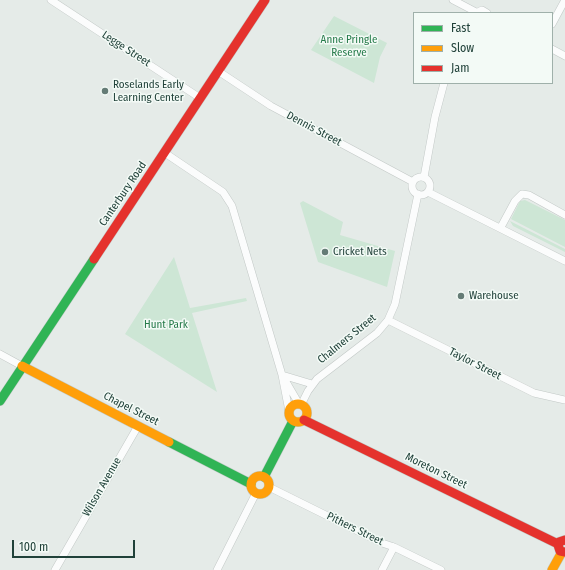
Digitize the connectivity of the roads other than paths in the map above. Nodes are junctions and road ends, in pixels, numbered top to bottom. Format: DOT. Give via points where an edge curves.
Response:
graph roads {
  1 [pos="51,0"];
  2 [pos="265,0"];
  3 [pos="453,0"];
  4 [pos="565,0"];
  5 [pos="474,12"];
  6 [pos="553,22"];
  7 [pos="553,50"];
  8 [pos="565,56"];
  9 [pos="218,71"];
  10 [pos="444,84"];
  11 [pos="200,98"];
  12 [pos="165,153"];
  13 [pos="424,177"];
  14 [pos="413,182"];
  15 [pos="428,192"];
  16 [pos="418,194"];
  17 [pos="565,215"];
  18 [pos="501,228"];
  19 [pos="565,261"];
  20 [pos="388,320"];
  21 [pos="0,354"];
  22 [pos="22,366"];
  23 [pos="282,375"];
  24 [pos="312,384"];
  25 [pos="565,400"];
  26 [pos="0,401"];
  27 [pos="300,404"];
  28 [pos="289,411"];
  29 [pos="304,420"];
  30 [pos="294,421"];
  31 [pos="138,426"];
  32 [pos="264,477"];
  33 [pos="251,484"];
  34 [pos="269,488"];
  35 [pos="256,493"];
  36 [pos="394,547"];
  37 [pos="563,547"];
  38 [pos="55,570"];
  39 [pos="217,570"];
  40 [pos="382,570"];
  41 [pos="441,570"];
  42 [pos="552,570"];
  1 -- 11 [label="street, Legge Street"];
  2 -- 9 [label="main road, Canterbury Road"];
  3 -- 5 [label="street"];
  4 -- 6 [label="street"];
  7 -- 8 [label="street"];
  9 -- 11 [label="main road, Canterbury Road"];
  9 -- 14 [label="street, Dennis Street" via="271,106"];
  10 -- 13 [label="street"];
  11 -- 12 [label="main road, Canterbury Road"];
  12 -- 22 [label="main road, Canterbury Road"];
  12 -- 23 [label="street" via="223,192 230,202"];
  13 -- 14 [label="street" via="416,178"];
  13 -- 15 [label="street" via="430,183"];
  14 -- 16 [label="street" via="412,188"];
  15 -- 16 [label="street"];
  15 -- 18 [label="street"];
  16 -- 20 [label="street, Chalmers Street" via="395,304"];
  17 -- 18 [label="street" via="529,195 522,194 515,201"];
  18 -- 19 [label="street"];
  20 -- 24 [label="street, Chalmers Street" via="377,333"];
  20 -- 25 [label="street, Taylor Street" via="534,394"];
  21 -- 22 [label="street, Chapel Street"];
  22 -- 26 [label="main road, Canterbury Road"];
  22 -- 31 [label="main road, Chapel Street"];
  23 -- 24 [label="street"];
  23 -- 27 [label="street"];
  23 -- 28 [label="street"];
  24 -- 27 [label="street, Chalmers Street"];
  27 -- 28 [label="main road" via="294,405"];
  27 -- 29 [label="main road" via="307,412"];
  28 -- 30 [label="main road"];
  29 -- 30 [label="main road"];
  29 -- 37 [label="main road, Moreton Street"];
  30 -- 32 [label="main road"];
  31 -- 33 [label="main road, Chapel Street"];
  31 -- 38 [label="street, Wilson Avenue"];
  32 -- 33 [label="main road" via="256,477"];
  32 -- 34 [label="main road" via="269,482"];
  33 -- 35 [label="main road"];
  34 -- 35 [label="main road" via="264,493"];
  34 -- 36 [label="street, Pithers Street"];
  35 -- 39 [label="street"];
  36 -- 40 [label="street"];
  36 -- 41 [label="street, Pithers Street"];
  37 -- 42 [label="main road"];
}
